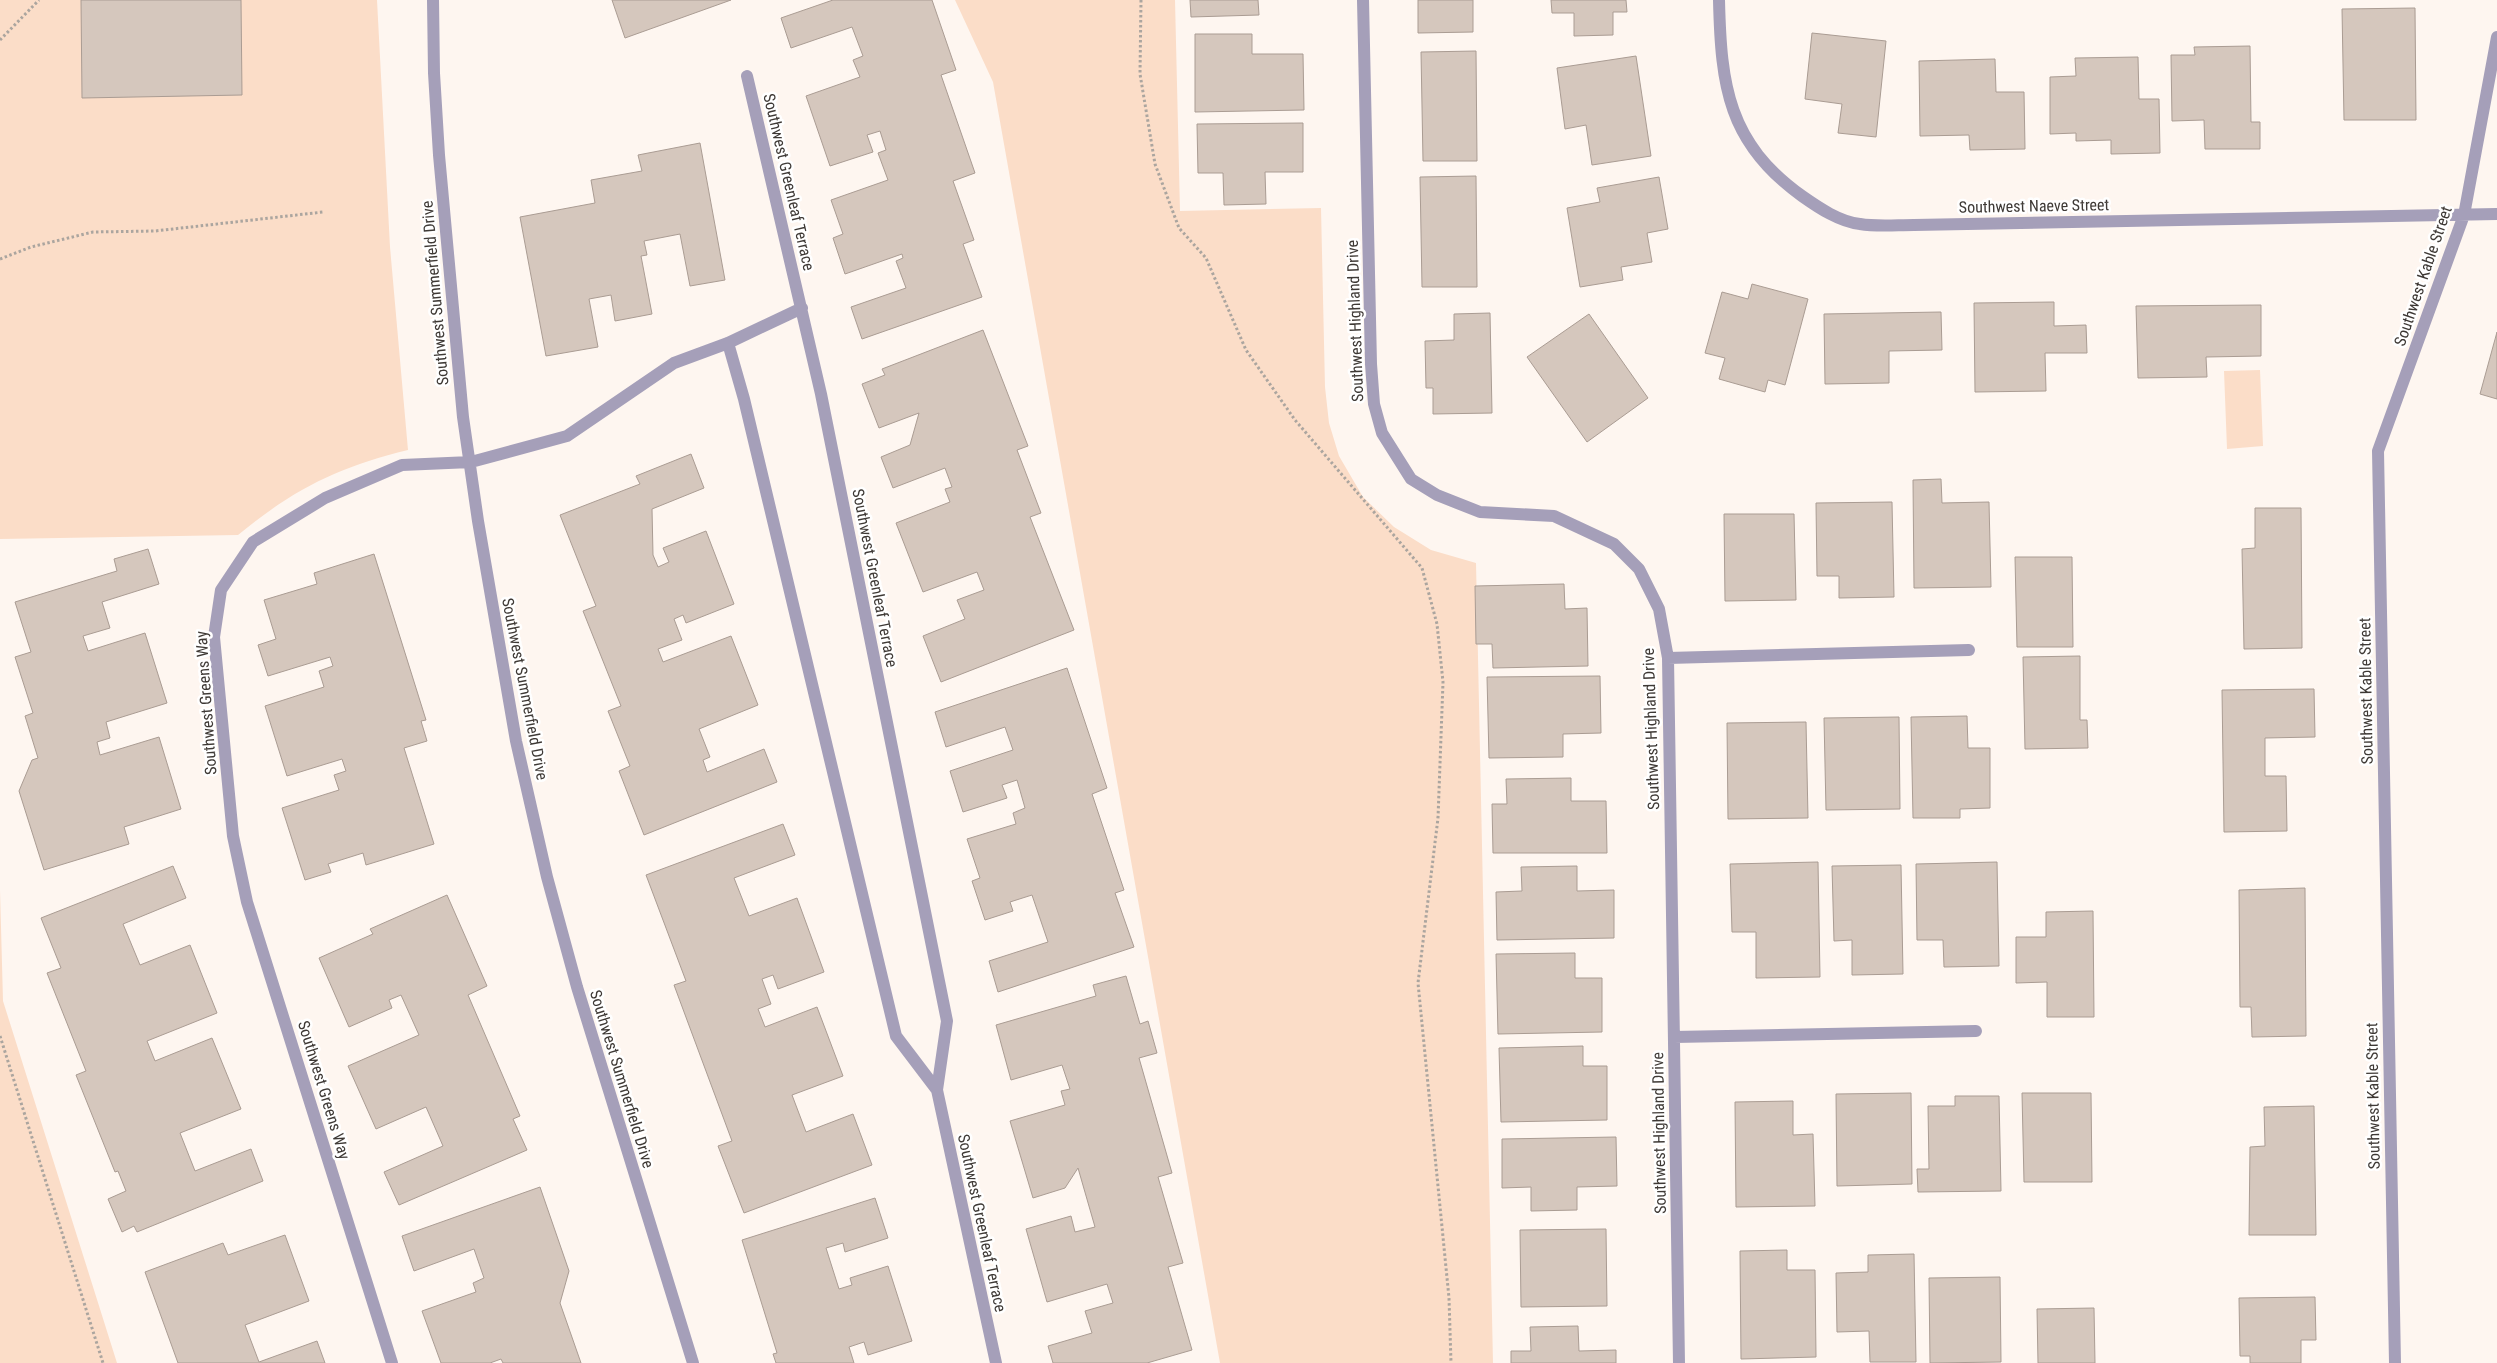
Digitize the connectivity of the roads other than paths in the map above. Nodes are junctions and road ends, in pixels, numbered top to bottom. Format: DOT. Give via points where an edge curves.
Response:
graph roads {
  1 [pos="433,0"];
  2 [pos="1363,0"];
  3 [pos="1719,0"];
  4 [pos="2497,38"];
  5 [pos="747,76"];
  6 [pos="2497,214"];
  7 [pos="2464,215"];
  8 [pos="802,308"];
  9 [pos="728,343"];
  10 [pos="471,462"];
  11 [pos="1969,650"];
  12 [pos="1668,658"];
  13 [pos="1976,1030"];
  14 [pos="1674,1037"];
  15 [pos="937,1090"];
  16 [pos="392,1363"];
  17 [pos="693,1363"];
  18 [pos="996,1363"];
  19 [pos="1679,1363"];
  20 [pos="2395,1363"];
  1 -- 10 [label="street, Southwest Summerfield Drive" via="439,156 463,417"];
  2 -- 12 [label="street, Southwest Highland Drive" via="1371,364 1374,404 1382,433 1411,478 1437,495 1480,512 1554,516 1614,544 1640,569 1659,609"];
  3 -- 7 [label="street, Southwest Naeve Street" via="1722,68 1743,134 1761,161 1782,182 1833,215 1859,224"];
  4 -- 7 [label="street, Southwest Kable Street"];
  5 -- 8 [label="street, Southwest Greenleaf Terrace"];
  6 -- 7 [label="street, Southwest Naeve Street"];
  7 -- 20 [label="street, Southwest Kable Street" via="2378,451"];
  8 -- 9 [label="street, Southwest Greens Way"];
  8 -- 15 [label="street, Southwest Greenleaf Terrace" via="946,1021"];
  9 -- 10 [label="street, Southwest Greens Way" via="674,363 566,436"];
  9 -- 15 [label="street, Southwest Greenleaf Terrace" via="896,1036"];
  10 -- 16 [label="street, Southwest Greens Way" via="402,465 325,498 253,542 221,590 214,637 233,836 248,902"];
  10 -- 17 [label="street, Southwest Summerfield Drive" via="516,741 547,877 577,987"];
  11 -- 12 [label="street"];
  12 -- 14 [label="street, Southwest Highland Drive"];
  13 -- 14 [label="street"];
  14 -- 19 [label="street, Southwest Highland Drive"];
  15 -- 18 [label="street, Southwest Greenleaf Terrace"];
}
